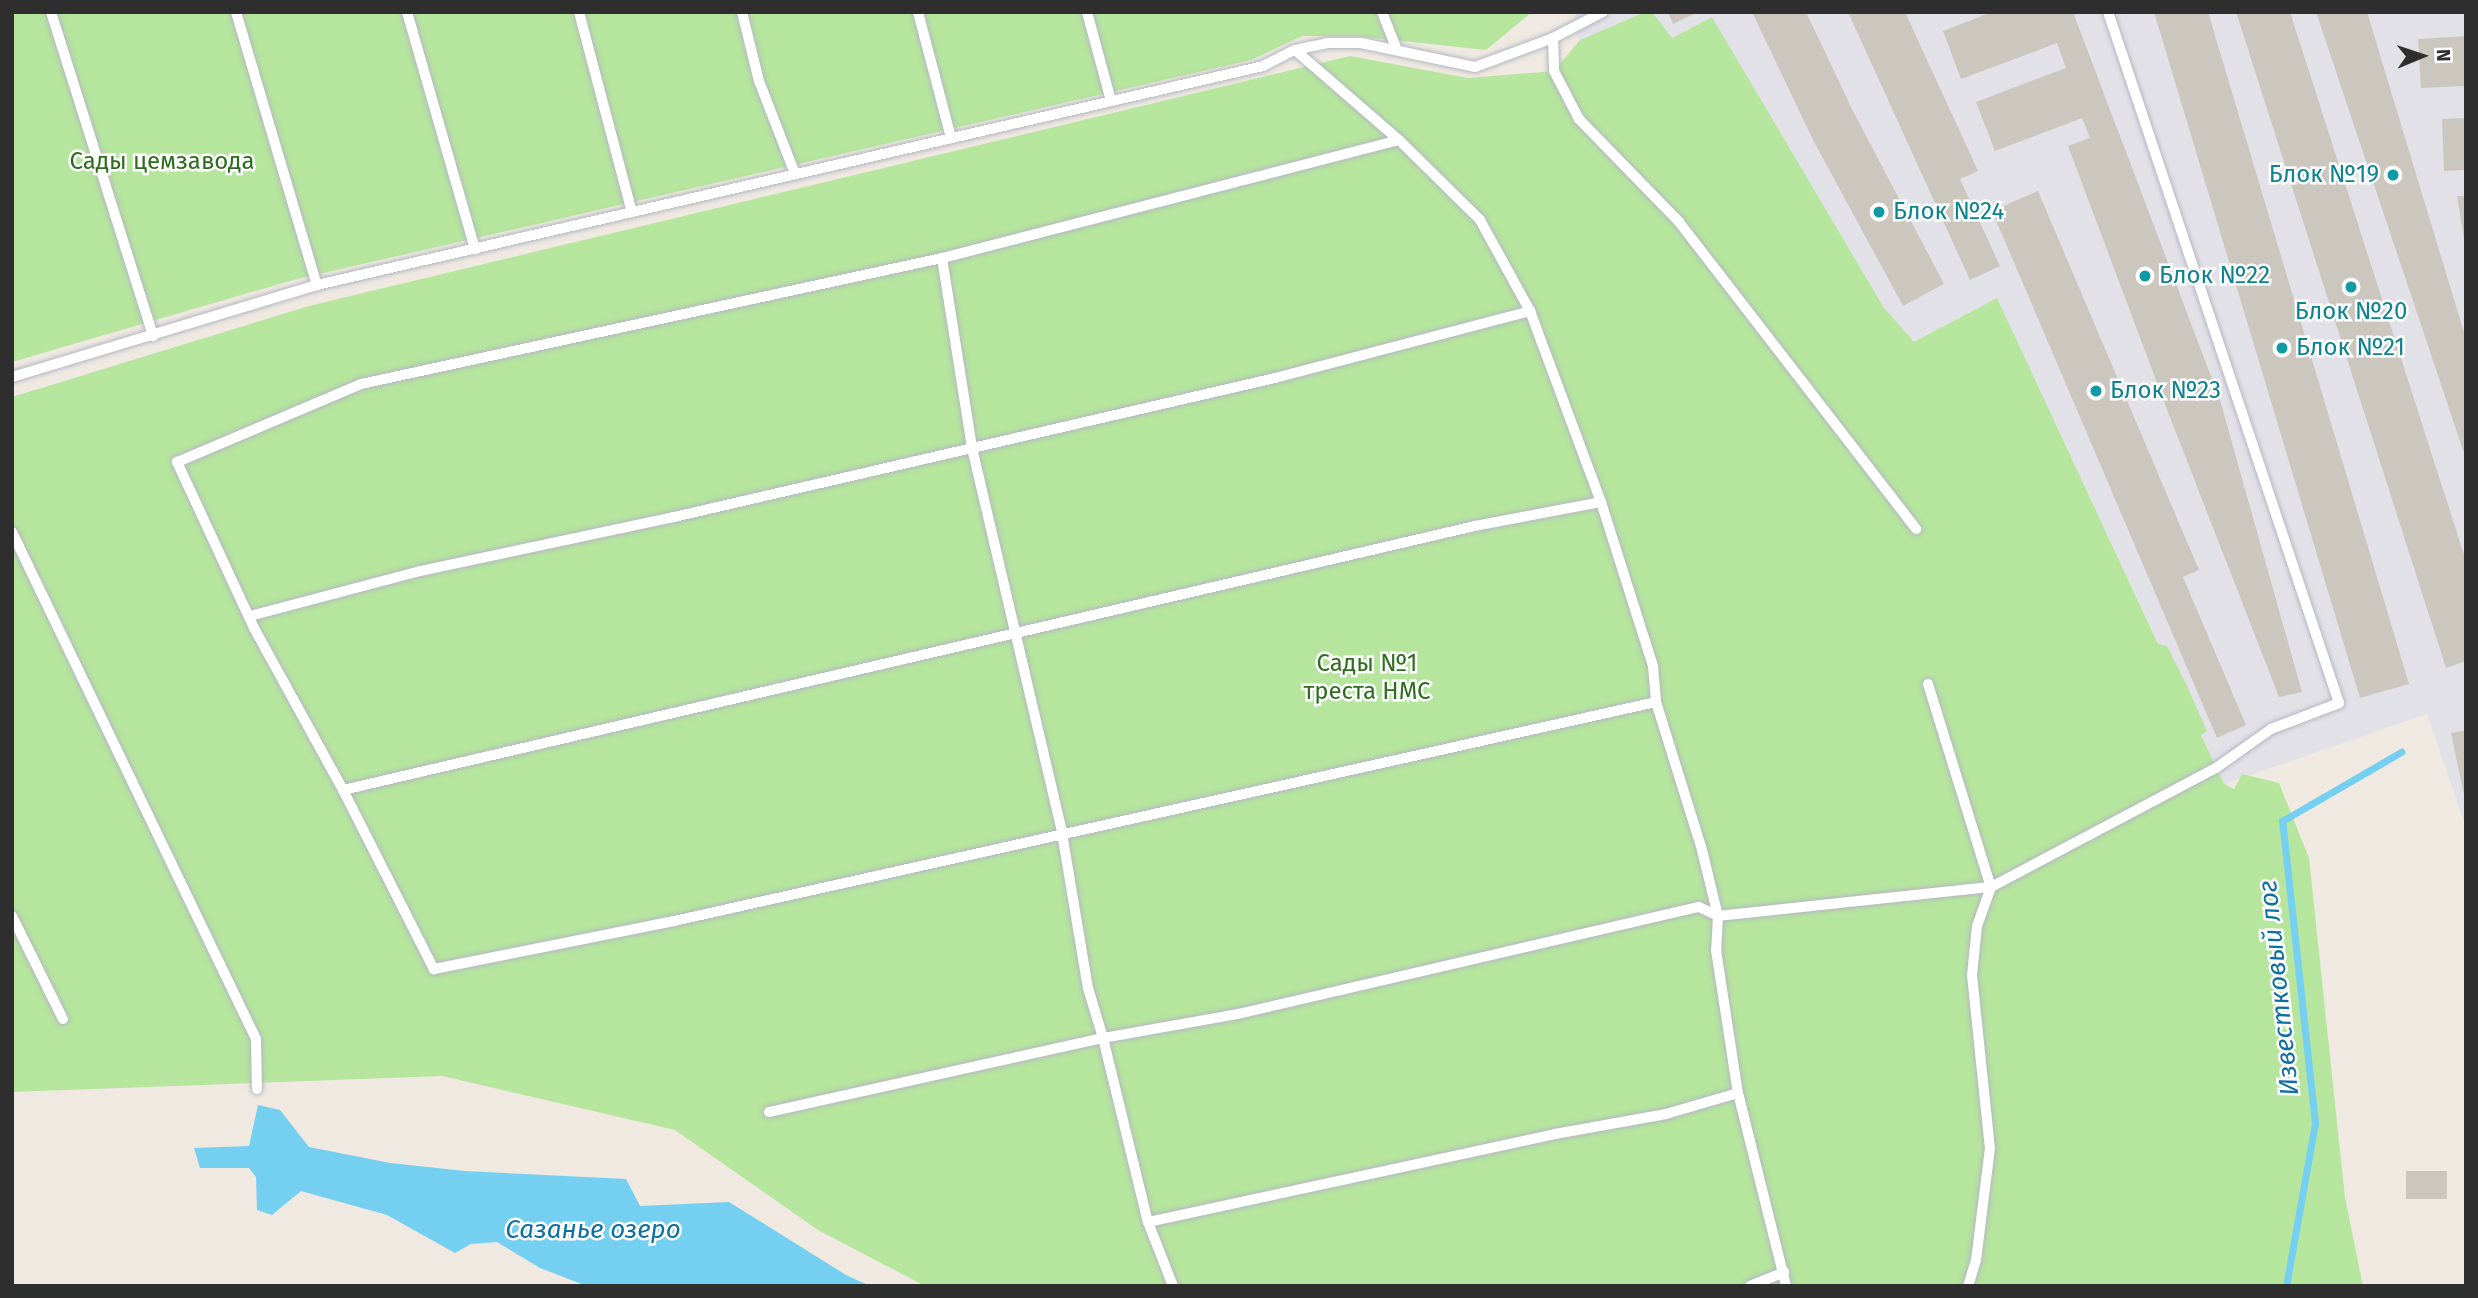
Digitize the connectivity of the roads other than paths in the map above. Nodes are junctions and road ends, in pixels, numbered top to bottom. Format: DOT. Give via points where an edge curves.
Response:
graph roads {
  1 [pos="51,12"];
  2 [pos="236,12"];
  3 [pos="407,12"];
  4 [pos="579,12"];
  5 [pos="742,12"];
  6 [pos="918,12"];
  7 [pos="1087,12"];
  8 [pos="1382,12"];
  9 [pos="1603,12"];
  10 [pos="2108,12"];
  11 [pos="1553,38"];
  12 [pos="1295,50"];
  13 [pos="1397,50"];
  14 [pos="1111,102"];
  15 [pos="951,138"];
  16 [pos="1399,140"];
  17 [pos="795,174"];
  18 [pos="632,212"];
  19 [pos="475,249"];
  20 [pos="942,258"];
  21 [pos="317,285"];
  22 [pos="1530,311"];
  23 [pos="153,335"];
  24 [pos="12,377"];
  25 [pos="972,448"];
  26 [pos="1601,502"];
  27 [pos="1916,529"];
  28 [pos="12,532"];
  29 [pos="250,616"];
  30 [pos="1016,633"];
  31 [pos="1928,684"];
  32 [pos="1656,702"];
  33 [pos="343,790"];
  34 [pos="1062,833"];
  35 [pos="1991,887"];
  36 [pos="12,916"];
  37 [pos="1718,916"];
  38 [pos="63,1019"];
  39 [pos="1103,1038"];
  40 [pos="257,1089"];
  41 [pos="1738,1093"];
  42 [pos="769,1112"];
  43 [pos="1148,1222"];
  44 [pos="1784,1272"];
  45 [pos="1173,1286"];
  46 [pos="1750,1286"];
  47 [pos="1786,1286"];
  48 [pos="1968,1286"];
  1 -- 23 [label="lane"];
  2 -- 21 [label="lane"];
  3 -- 19 [label="lane"];
  4 -- 18 [label="lane"];
  5 -- 17 [label="lane" via="759,81"];
  6 -- 15 [label="lane"];
  7 -- 14 [label="lane"];
  8 -- 13 [label="lane"];
  9 -- 11 [label="lane"];
  10 -- 35 [label="lane" via="2340,703 2271,729 2216,768"];
  11 -- 13 [label="lane" via="1475,67"];
  11 -- 27 [label="lane" via="1554,71 1579,120 1679,222"];
  12 -- 13 [label="lane" via="1327,43 1360,43"];
  12 -- 14 [label="lane" via="1262,66"];
  12 -- 16 [label="lane"];
  14 -- 15 [label="lane"];
  15 -- 17 [label="lane"];
  16 -- 20 [label="lane"];
  16 -- 22 [label="lane" via="1480,220"];
  17 -- 18 [label="lane"];
  18 -- 19 [label="lane"];
  19 -- 21 [label="lane"];
  20 -- 25 [label="lane"];
  20 -- 29 [label="lane" via="361,384 177,462"];
  21 -- 23 [label="lane"];
  22 -- 25 [label="lane" via="1275,378"];
  22 -- 26 [label="lane"];
  23 -- 24 [label="lane"];
  25 -- 29 [label="lane" via="420,571"];
  25 -- 30 [label="lane"];
  26 -- 30 [label="lane" via="1475,526"];
  26 -- 32 [label="lane" via="1653,666"];
  28 -- 40 [label="lane" via="256,1039"];
  29 -- 33 [label="lane"];
  30 -- 33 [label="lane"];
  30 -- 34 [label="lane"];
  31 -- 35 [label="lane"];
  32 -- 34 [label="lane"];
  32 -- 37 [label="lane"];
  33 -- 34 [label="lane" via="434,969 674,921"];
  34 -- 39 [label="lane" via="1088,988"];
  35 -- 37 [label="lane"];
  35 -- 48 [label="lane" via="1977,926 1972,975 1990,1148 1976,1260"];
  36 -- 38 [label="lane"];
  37 -- 39 [label="lane" via="1699,907 1278,1005"];
  37 -- 41 [label="lane" via="1716,950"];
  39 -- 42 [label="lane"];
  39 -- 43 [label="lane"];
  41 -- 43 [label="lane" via="1666,1114"];
  41 -- 44 [label="lane"];
  43 -- 45 [label="lane"];
  44 -- 46 [label="lane"];
  44 -- 47 [label="lane"];
}
